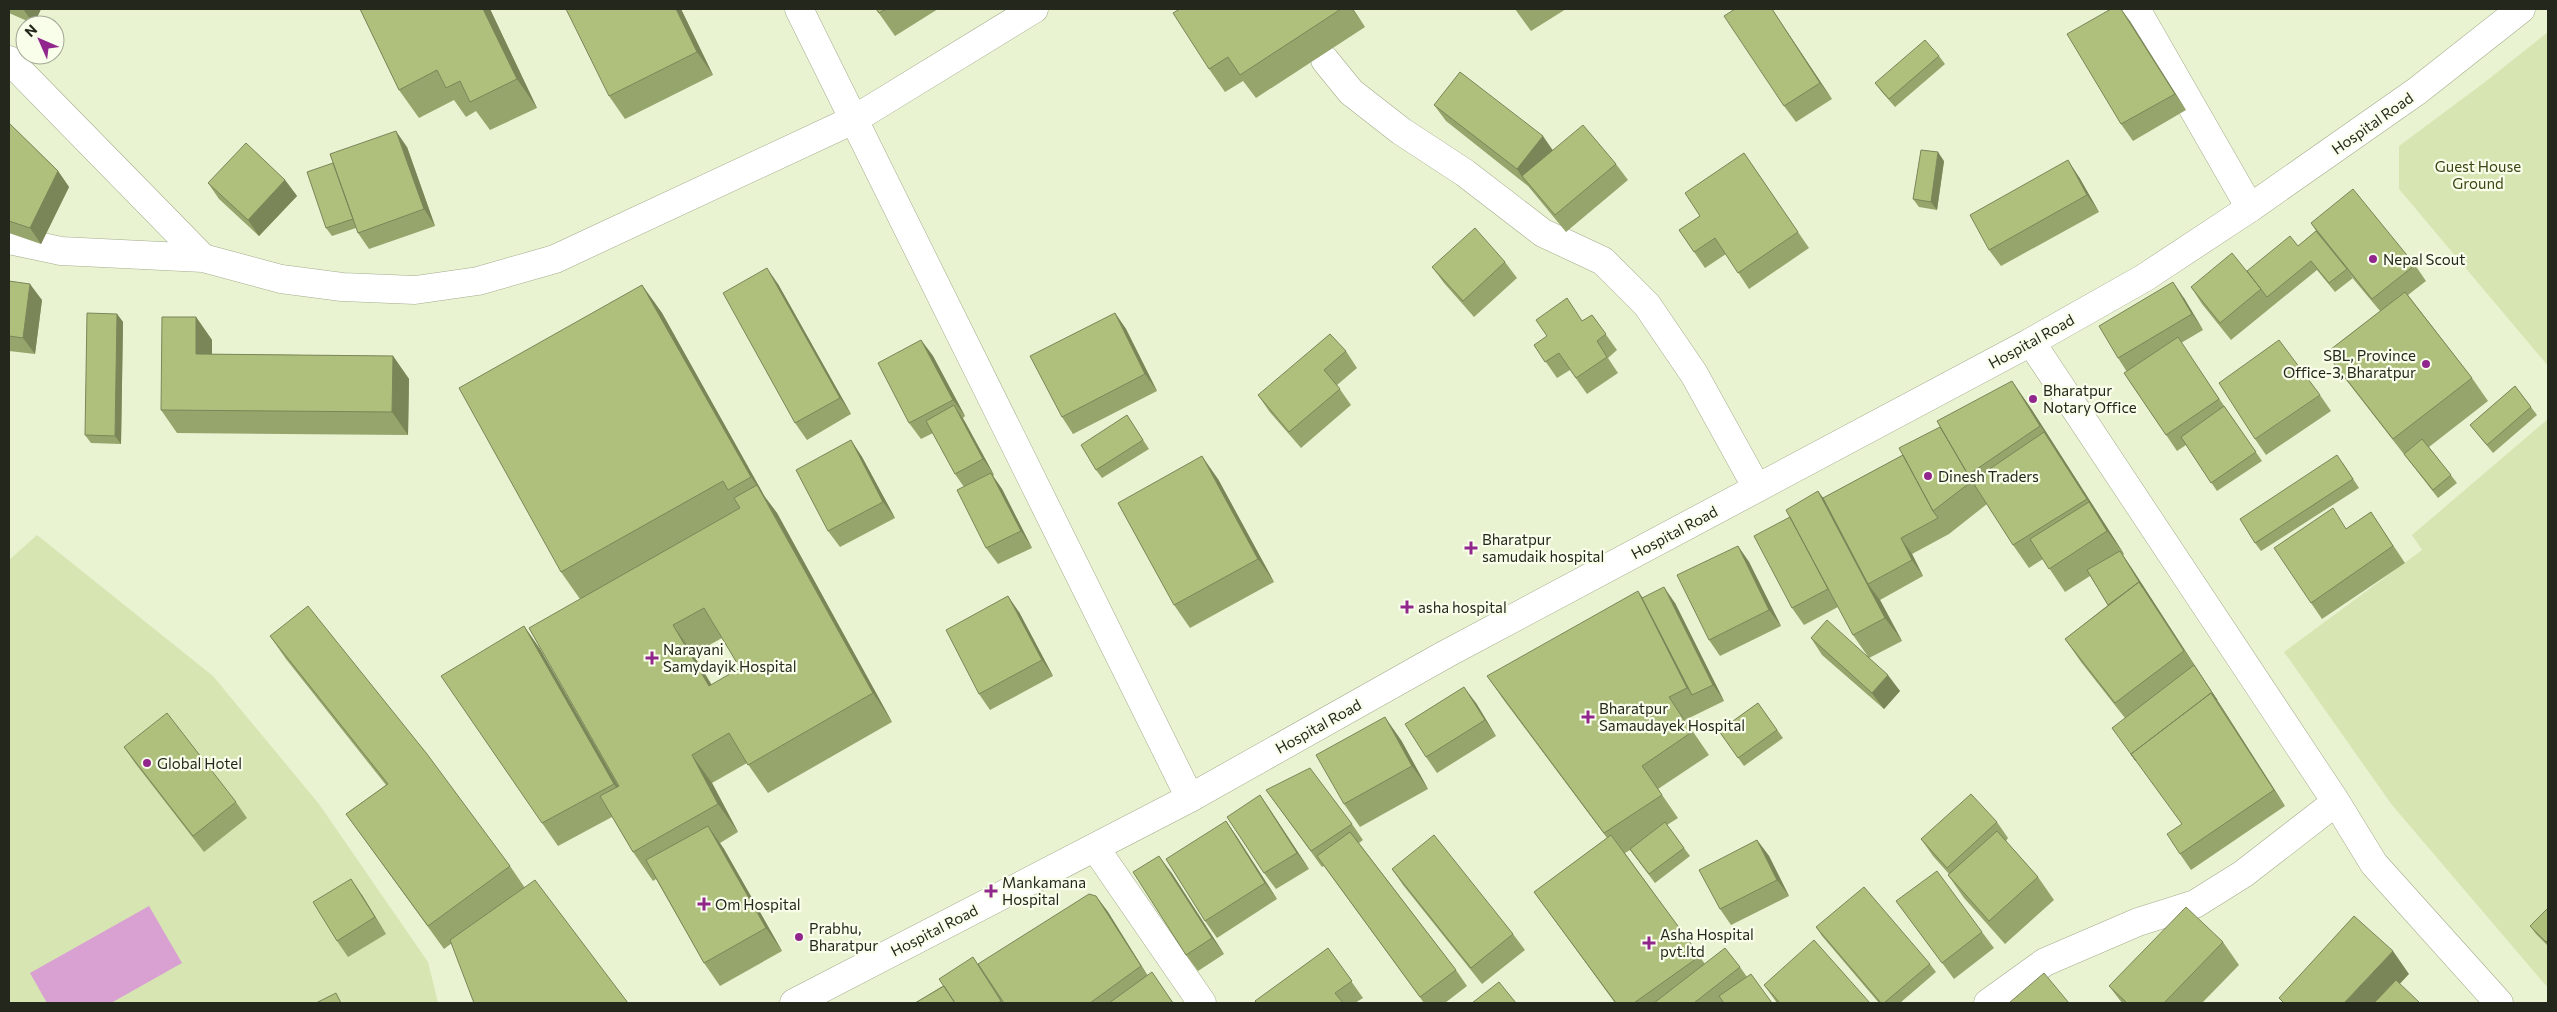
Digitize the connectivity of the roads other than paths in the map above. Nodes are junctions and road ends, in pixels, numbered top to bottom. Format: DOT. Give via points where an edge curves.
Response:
graph roads {
  1 [pos="799,9"];
  2 [pos="1034,9"];
  3 [pos="2136,9"];
  4 [pos="2521,9"];
  5 [pos="9,60"];
  6 [pos="1324,60"];
  7 [pos="853,120"];
  8 [pos="2250,208"];
  9 [pos="9,240"];
  10 [pos="203,258"];
  11 [pos="2030,342"];
  12 [pos="1757,488"];
  13 [pos="1190,798"];
  14 [pos="2336,802"];
  15 [pos="1096,849"];
  16 [pos="794,1003"];
  17 [pos="1202,1003"];
  18 [pos="1988,1003"];
  19 [pos="2499,1003"];
  1 -- 7 [label="street"];
  2 -- 7 [label="street"];
  3 -- 8 [label="street"];
  4 -- 8 [label="street, Hospital Road" via="2417,91"];
  5 -- 10 [label="street"];
  6 -- 12 [label="street" via="1352,92 1401,131 1465,173 1543,233 1603,261 1647,305 1694,374"];
  7 -- 10 [label="street" via="555,259 478,281 415,290 342,287 282,279"];
  7 -- 13 [label="street"];
  8 -- 11 [label="street, Hospital Road" via="2144,278"];
  9 -- 10 [label="street" via="61,251"];
  11 -- 12 [label="street, Hospital Road"];
  11 -- 14 [label="street"];
  12 -- 13 [label="street, Hospital Road" via="1446,654"];
  13 -- 15 [label="street, Hospital Road"];
  14 -- 18 [label="street" via="2243,874 2195,904 2138,922 2045,962"];
  14 -- 19 [label="street" via="2374,864"];
  15 -- 16 [label="street, Hospital Road"];
  15 -- 17 [label="street"];
}
